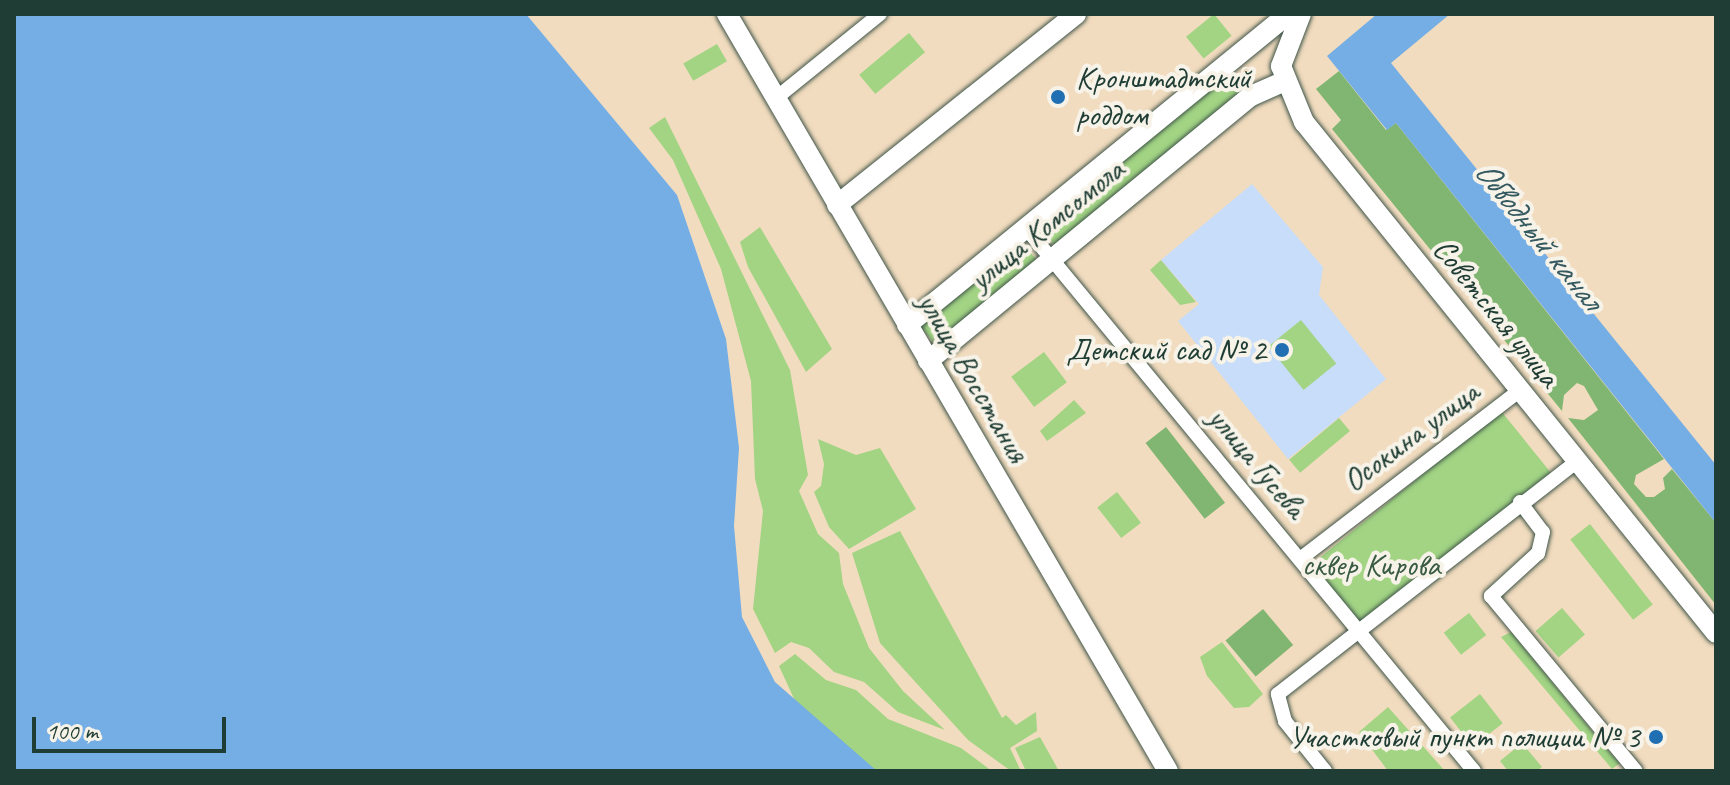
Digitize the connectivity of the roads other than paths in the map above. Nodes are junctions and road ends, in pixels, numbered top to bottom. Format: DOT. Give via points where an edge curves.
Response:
graph roads {
  1 [pos="727,14"];
  2 [pos="880,14"];
  3 [pos="1076,14"];
  4 [pos="1288,14"];
  5 [pos="1301,14"];
  6 [pos="1283,82"];
  7 [pos="775,99"];
  8 [pos="837,205"];
  9 [pos="1026,228"];
  10 [pos="1052,259"];
  11 [pos="907,325"];
  12 [pos="928,361"];
  13 [pos="1520,390"];
  14 [pos="1577,461"];
  15 [pos="1520,502"];
  16 [pos="1300,559"];
  17 [pos="1358,630"];
  18 [pos="1716,633"];
  19 [pos="1168,771"];
  20 [pos="1325,771"];
  21 [pos="1474,771"];
  22 [pos="1636,771"];
  1 -- 7 [label="street, улица Восстания"];
  2 -- 7 [label="street"];
  3 -- 8 [label="street"];
  4 -- 9 [label="street, улица Комсомола"];
  5 -- 6 [label="street" via="1281,58"];
  6 -- 10 [label="street, улица Комсомола" via="1251,96"];
  6 -- 13 [label="street, Советская улица" via="1304,122"];
  7 -- 8 [label="street, улица Восстания"];
  8 -- 11 [label="street, улица Восстания"];
  9 -- 10 [label="street, улица Гусева"];
  9 -- 11 [label="street, улица Комсомола"];
  10 -- 12 [label="street, улица Комсомола"];
  10 -- 16 [label="street, улица Гусева"];
  11 -- 12 [label="street, улица Восстания"];
  12 -- 19 [label="street, улица Восстания"];
  13 -- 14 [label="street, Советская улица"];
  13 -- 16 [label="street, Осокина улица"];
  14 -- 15 [label="street"];
  14 -- 18 [label="street, Советская улица"];
  15 -- 17 [label="street"];
  15 -- 22 [label="street" via="1543,532 1538,553 1491,596 1509,624"];
  16 -- 17 [label="street, улица Гусева"];
  17 -- 20 [label="street" via="1278,694 1285,721"];
  17 -- 21 [label="street, улица Гусева"];
}
